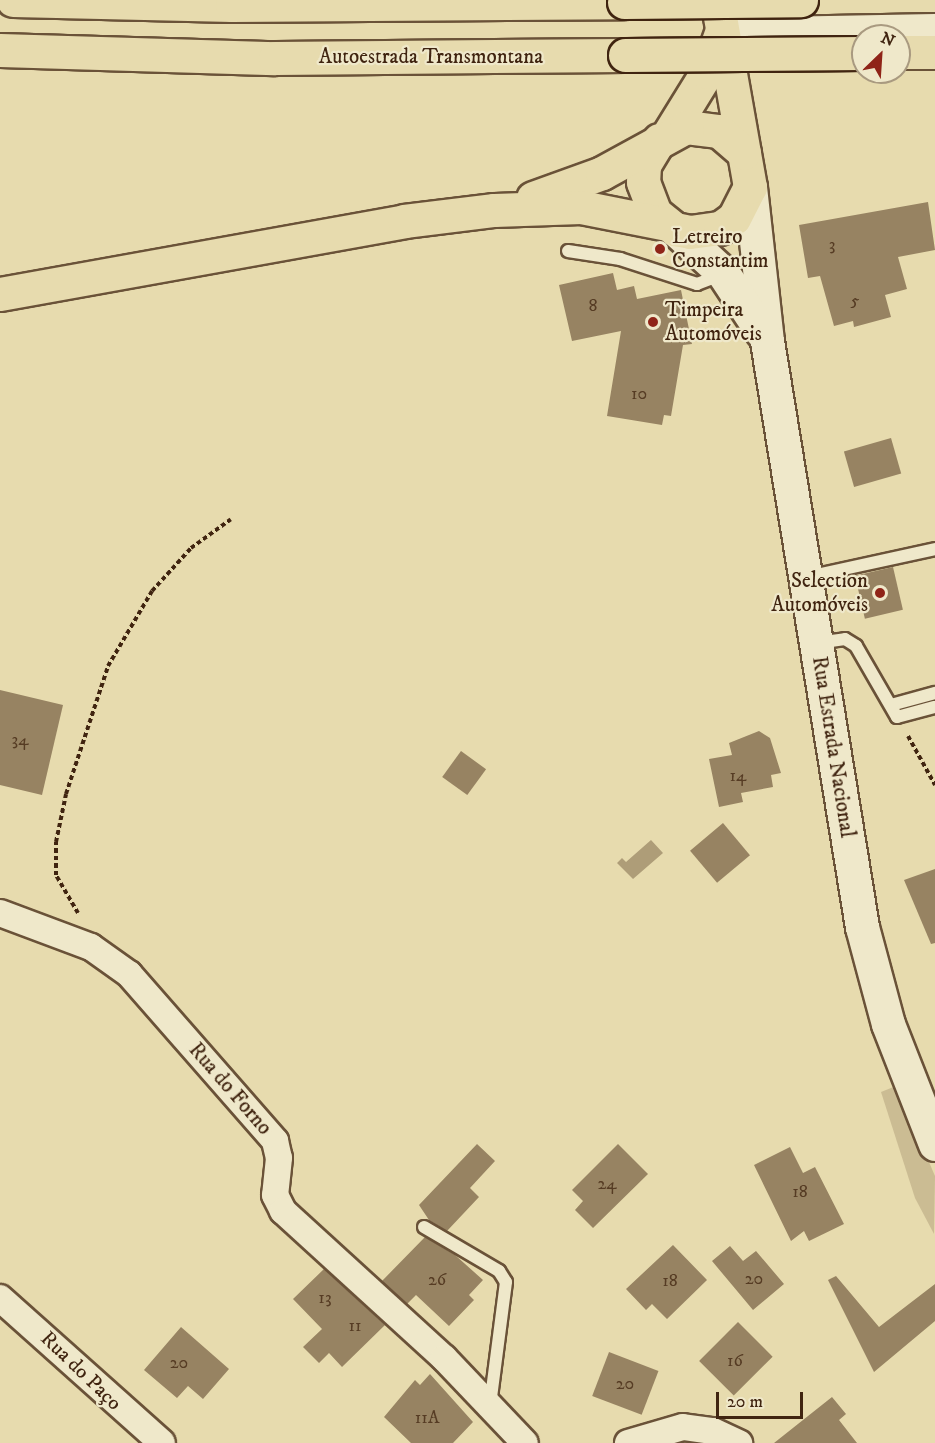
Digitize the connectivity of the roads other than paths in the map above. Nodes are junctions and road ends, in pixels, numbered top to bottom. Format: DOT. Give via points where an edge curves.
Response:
graph roads {
  1 [pos="14,0"];
  2 [pos="801,0"];
  3 [pos="720,15"];
  4 [pos="935,27"];
  5 [pos="0,50"];
  6 [pos="851,52"];
  7 [pos="911,52"];
  8 [pos="935,52"];
  9 [pos="665,136"];
  10 [pos="744,153"];
  11 [pos="750,187"];
  12 [pos="494,210"];
  13 [pos="671,226"];
  14 [pos="567,251"];
  15 [pos="723,273"];
  16 [pos="0,294"];
  17 [pos="767,341"];
  18 [pos="935,549"];
  19 [pos="806,578"];
  20 [pos="817,643"];
  21 [pos="935,693"];
  22 [pos="891,705"];
  23 [pos="935,707"];
  24 [pos="0,913"];
  25 [pos="935,1144"];
  26 [pos="424,1227"];
  27 [pos="0,1298"];
  28 [pos="490,1407"];
  29 [pos="162,1443"];
  30 [pos="525,1443"];
  31 [pos="628,1443"];
  32 [pos="739,1443"];
  1 -- 2 [label="main road, bridge" via="220,5"];
  3 -- 4 [label="street"];
  3 -- 9 [label="main road" via="704,80"];
  3 -- 10 [label="main road"];
  5 -- 6 [label="main road, Autoestrada Transmontana, bridge" via="275,58"];
  7 -- 8 [label="main road"];
  9 -- 10 [label="main road" via="703,126 733,140"];
  9 -- 12 [label="main road" via="587,180"];
  9 -- 13 [label="main road" via="644,165 643,182 646,198"];
  10 -- 11 [label="main road"];
  11 -- 13 [label="main road" via="744,206 720,228 702,233"];
  11 -- 17 [label="main road, Rua Estrada Nacional"];
  12 -- 13 [label="main road" via="581,207"];
  12 -- 16 [label="main road" via="404,221"];
  13 -- 15 [label="main road"];
  14 -- 15 [label="lane" via="620,259 697,284"];
  15 -- 17 [label="main road"];
  17 -- 19 [label="main road, Rua Estrada Nacional"];
  18 -- 19 [label="lane"];
  19 -- 20 [label="main road, Rua Estrada Nacional"];
  20 -- 22 [label="lane" via="850,641"];
  20 -- 25 [label="main road, Rua Estrada Nacional" via="871,966"];
  21 -- 22 [label="lane"];
  22 -- 23 [label="lane" via="897,717"];
  24 -- 28 [label="street, Rua do Forno" via="112,959 148,993 275,1141 279,1158 275,1196 283,1211 444,1358"];
  26 -- 28 [label="lane" via="499,1271 506,1282"];
  27 -- 29 [label="street, Rua do Paço"];
  28 -- 30 [label="street, Rua do Forno"];
  31 -- 32 [label="street" via="683,1427 713,1431"];
}
